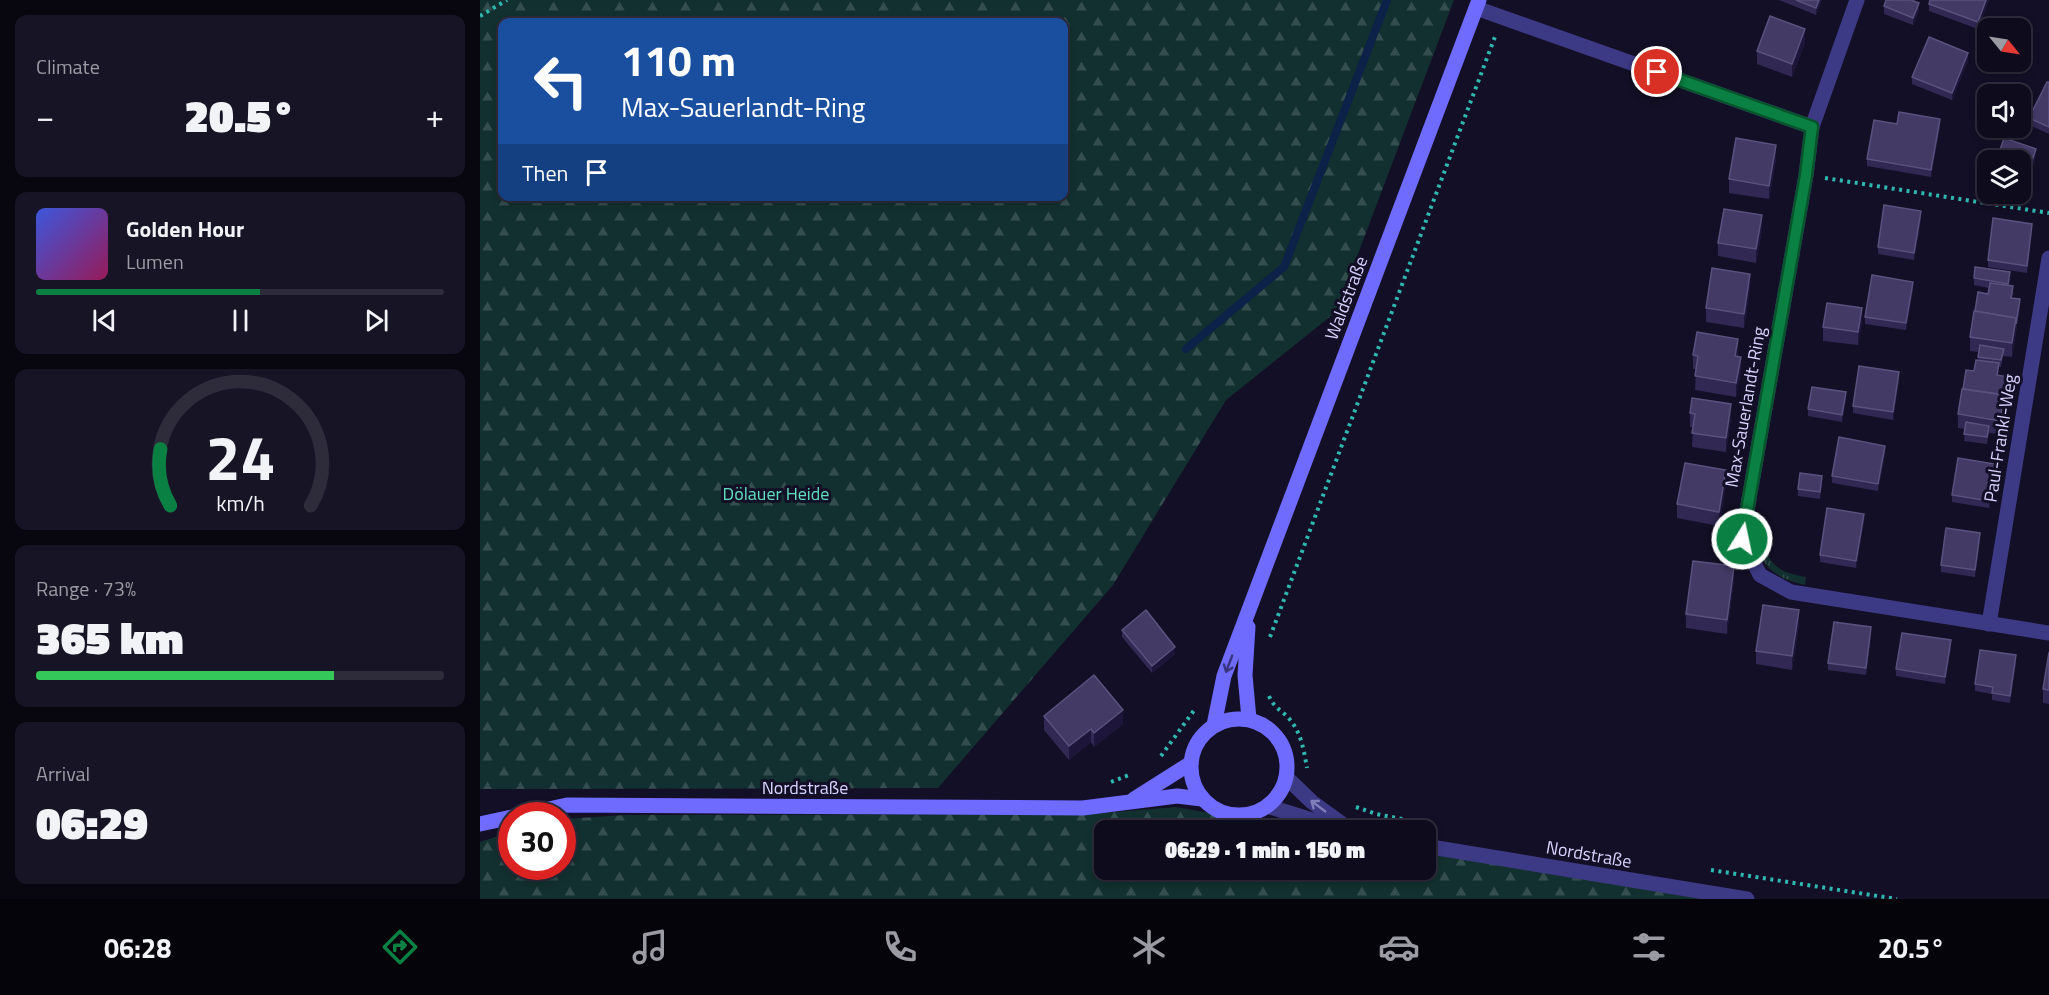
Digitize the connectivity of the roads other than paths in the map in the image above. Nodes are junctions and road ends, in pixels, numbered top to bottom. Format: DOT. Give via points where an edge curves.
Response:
graph roads {
  1 [pos="1857,0"];
  2 [pos="1478,4"];
  3 [pos="1812,127"];
  4 [pos="2049,258"];
  5 [pos="1250,609"];
  6 [pos="1989,624"];
  7 [pos="2049,633"];
  8 [pos="1250,719"];
  9 [pos="1215,725"];
  10 [pos="1191,763"];
  11 [pos="1286,777"];
  12 [pos="1202,799"];
  13 [pos="1132,801"];
  14 [pos="1267,806"];
  15 [pos="1311,820"];
  16 [pos="1337,820"];
  17 [pos="480,824"];
  18 [pos="1436,848"];
  19 [pos="1747,899"];
  1 -- 3 [label="street, Max-Sauerlandt-Ring"];
  2 -- 3 [label="street" via="1503,17"];
  2 -- 5 [label="main road, Waldstraße"];
  3 -- 6 [label="street, Max-Sauerlandt-Ring" via="1742,539 1760,575 1791,592"];
  4 -- 6 [label="street, Paul-Frankl-Weg"];
  5 -- 8 [label="main road, Waldstraße" via="1245,675"];
  5 -- 9 [label="main road, Waldstraße, one-way" via="1224,676"];
  6 -- 7 [label="street, Max-Sauerlandt-Ring"];
  8 -- 9 [label="main road" via="1238,718"];
  8 -- 11 [label="main road" via="1275,734 1287,762"];
  9 -- 10 [label="main road" via="1194,748"];
  10 -- 12 [label="main road" via="1195,788"];
  10 -- 13 [label="main road, Nordstraße"];
  11 -- 14 [label="main road" via="1276,798"];
  16 -- 11 [label="street, one-way"];
  12 -- 13 [label="main road, Nordstraße" via="1177,796"];
  12 -- 14 [label="main road, Nordstraße" via="1233,815 1245,815"];
  13 -- 17 [label="main road, Nordstraße" via="1083,808 567,806"];
  14 -- 15 [label="street"];
  18 -- 19 [label="street, Nordstraße"];
}
